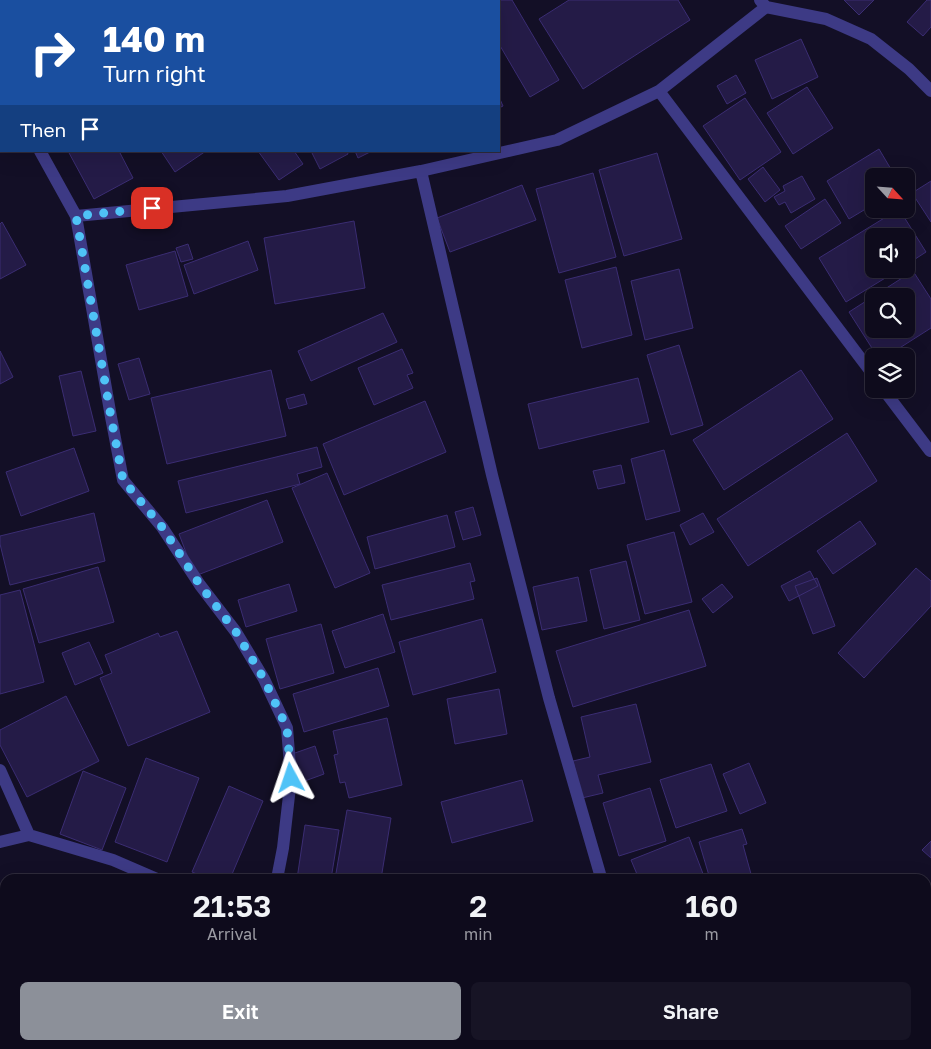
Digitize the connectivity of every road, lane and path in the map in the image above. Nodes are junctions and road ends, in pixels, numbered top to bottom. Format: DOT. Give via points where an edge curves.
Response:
graph roads {
  1 [pos="763,4"];
  2 [pos="659,91"];
  3 [pos="931,91"];
  4 [pos="41,152"];
  5 [pos="421,171"];
  6 [pos="76,216"];
  7 [pos="865,364"];
  8 [pos="890,398"];
  9 [pos="930,451"];
  10 [pos="0,770"];
  11 [pos="29,835"];
  12 [pos="0,842"];
  13 [pos="146,874"];
  14 [pos="278,874"];
  15 [pos="600,874"];
  1 -- 2 [label="street"];
  1 -- 3 [label="street" via="826,19 871,38"];
  2 -- 5 [label="street" via="556,140"];
  2 -- 7 [label="street"];
  4 -- 6 [label="street"];
  5 -- 6 [label="street" via="287,196"];
  5 -- 15 [label="street" via="492,475 547,689"];
  6 -- 14 [label="street" via="123,480 162,527 236,632 264,679 287,728 291,778"];
  8 -- 9 [label="street"];
  10 -- 11 [label="street"];
  11 -- 12 [label="street"];
  11 -- 13 [label="street" via="113,860"];
}
